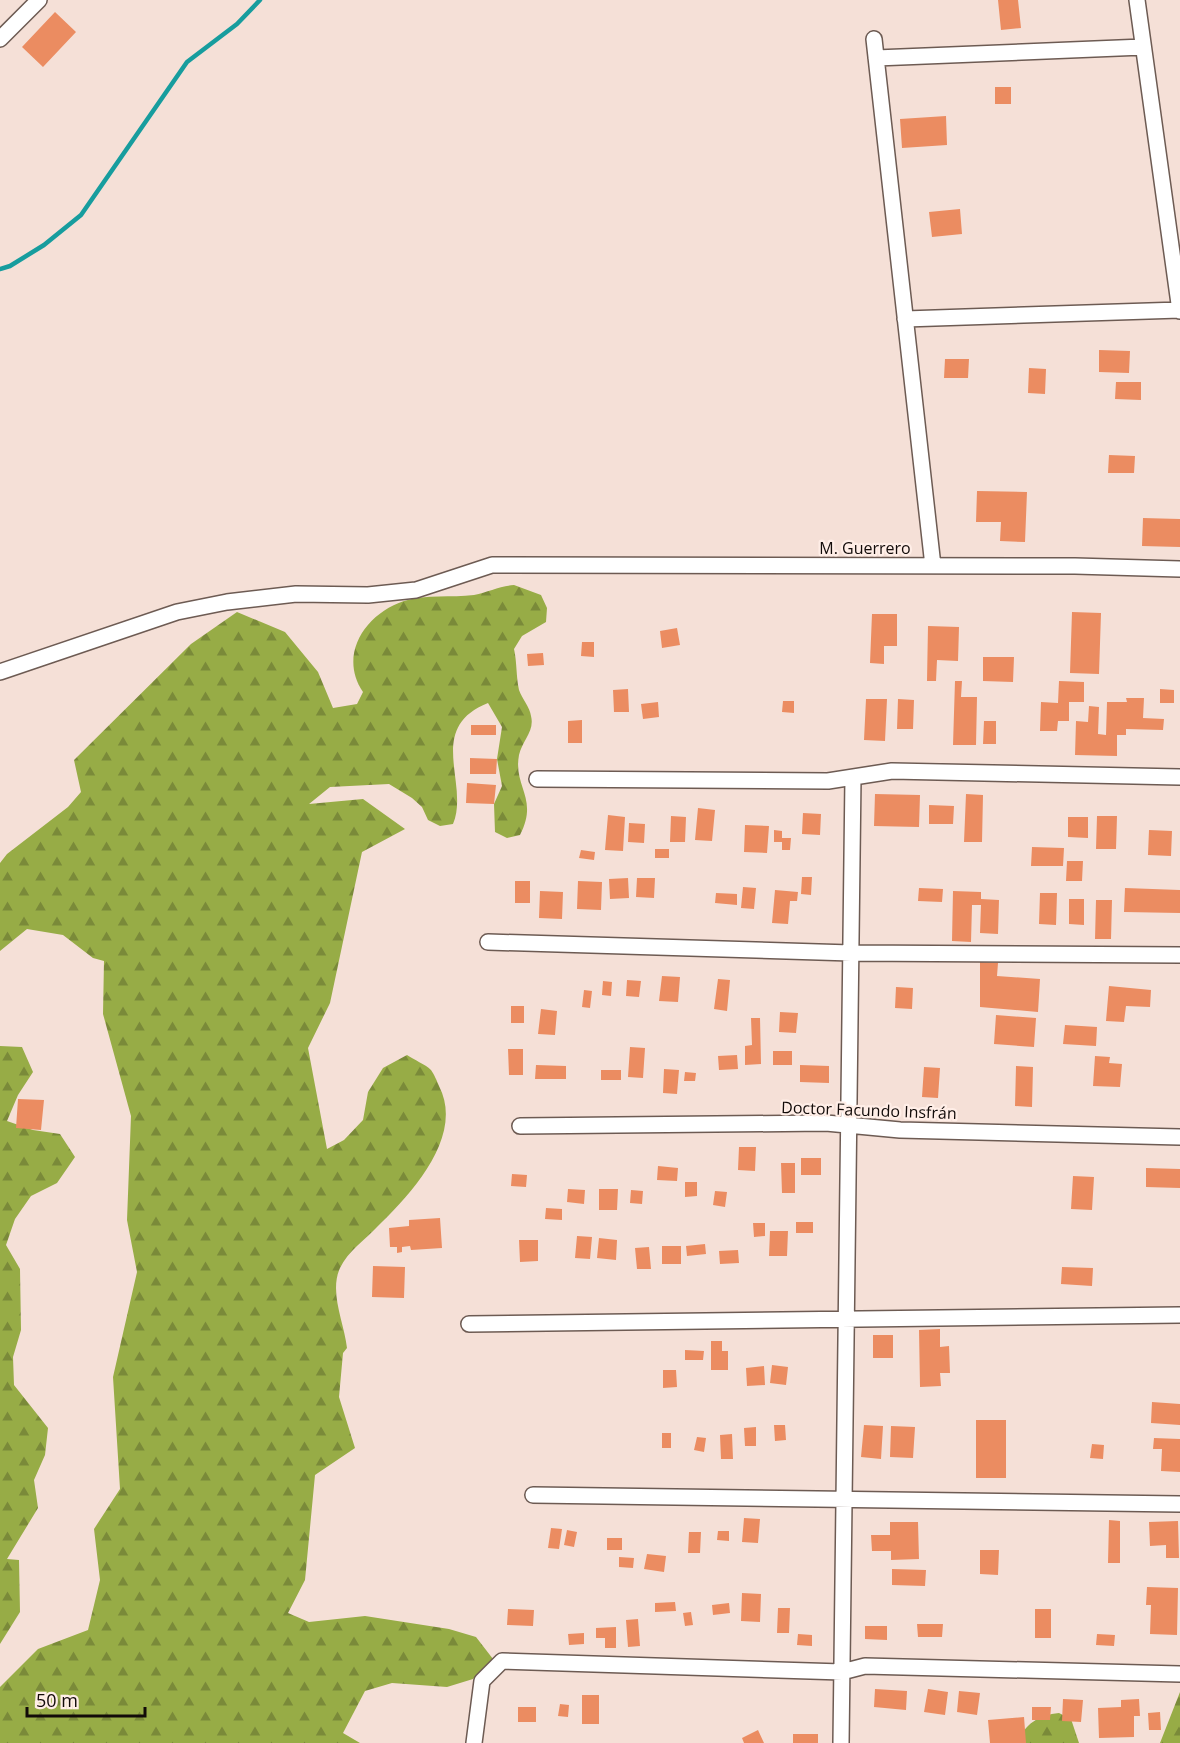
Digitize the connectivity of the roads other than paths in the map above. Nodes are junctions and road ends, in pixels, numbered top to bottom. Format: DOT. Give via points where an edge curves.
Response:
graph roads {
  1 [pos="39,0"];
  2 [pos="1137,0"];
  3 [pos="0,39"];
  4 [pos="874,39"];
  5 [pos="1143,47"];
  6 [pos="876,58"];
  7 [pos="1180,311"];
  8 [pos="905,318"];
  9 [pos="933,566"];
  10 [pos="1180,569"];
  11 [pos="0,672"];
  12 [pos="853,777"];
  13 [pos="1180,777"];
  14 [pos="537,779"];
  15 [pos="488,942"];
  16 [pos="851,953"];
  17 [pos="1180,956"];
  18 [pos="849,1125"];
  19 [pos="520,1126"];
  20 [pos="1180,1137"];
  21 [pos="1180,1315"];
  22 [pos="847,1319"];
  23 [pos="469,1324"];
  24 [pos="533,1495"];
  25 [pos="844,1500"];
  26 [pos="1180,1504"];
  27 [pos="842,1672"];
  28 [pos="1180,1674"];
  29 [pos="474,1743"];
  30 [pos="841,1743"];
  1 -- 3 [label="street"];
  2 -- 5 [label="street"];
  4 -- 6 [label="street"];
  5 -- 6 [label="street"];
  5 -- 7 [label="street"];
  6 -- 8 [label="street"];
  7 -- 8 [label="street"];
  8 -- 9 [label="street"];
  9 -- 10 [label="street, M. Guerrero"];
  9 -- 11 [label="street, M. Guerrero" via="492,565 416,590 368,595 296,594 177,612"];
  12 -- 13 [label="street" via="892,771"];
  12 -- 14 [label="street" via="828,781"];
  12 -- 16 [label="street"];
  15 -- 16 [label="street"];
  16 -- 17 [label="street"];
  16 -- 18 [label="street"];
  18 -- 19 [label="street, Doctor Facundo Insfrán"];
  18 -- 20 [label="street, Doctor Facundo Insfrán" via="900,1131"];
  18 -- 22 [label="street"];
  21 -- 22 [label="street"];
  22 -- 23 [label="street"];
  22 -- 25 [label="street"];
  24 -- 25 [label="street"];
  25 -- 26 [label="street"];
  25 -- 27 [label="street"];
  27 -- 28 [label="street" via="865,1666"];
  27 -- 29 [label="street" via="502,1661 482,1681"];
  27 -- 30 [label="street"];
}
